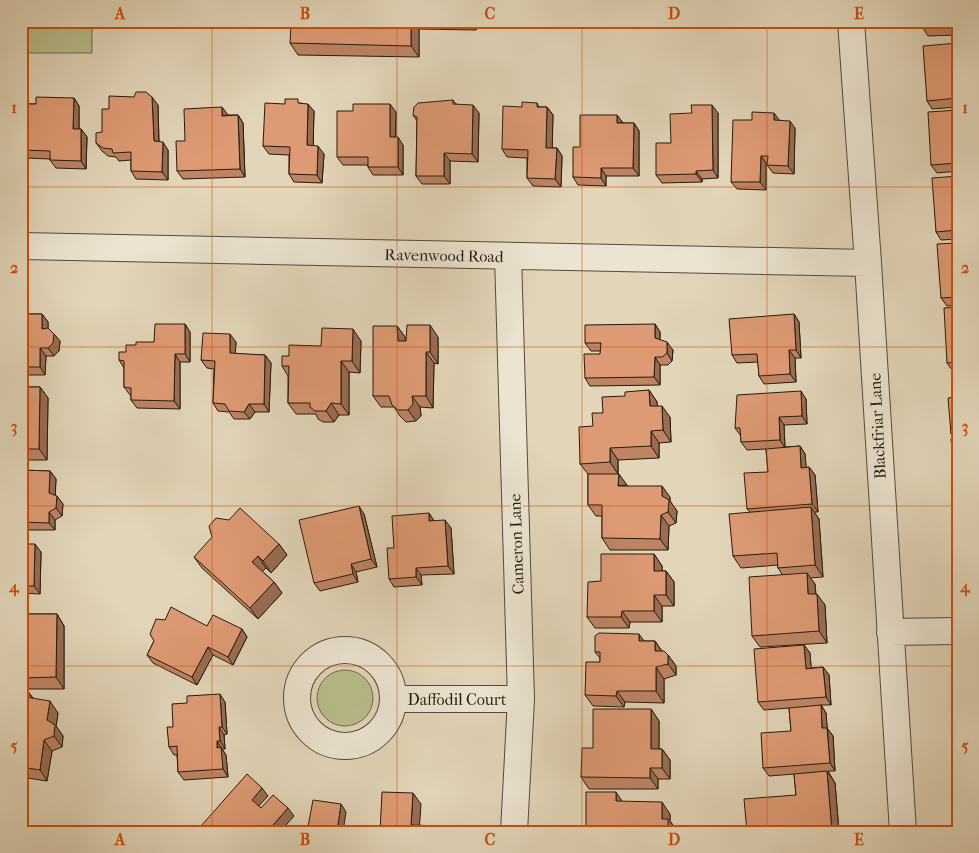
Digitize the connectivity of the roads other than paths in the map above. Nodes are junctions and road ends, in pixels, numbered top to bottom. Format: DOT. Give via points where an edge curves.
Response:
graph roads {
  1 [pos="850,21"];
  2 [pos="21,246"];
  3 [pos="508,256"];
  4 [pos="868,263"];
  5 [pos="958,631"];
  6 [pos="890,632"];
  7 [pos="393,699"];
  8 [pos="521,699"];
  9 [pos="514,832"];
  10 [pos="902,832"];
  1 -- 4 [label="street, Blackfriar Lane"];
  2 -- 3 [label="street, Ravenwood Road"];
  3 -- 4 [label="street, Ravenwood Road"];
  3 -- 8 [label="street, Cameron Lane"];
  4 -- 6 [label="street, Blackfriar Lane"];
  5 -- 6 [label="street"];
  6 -- 10 [label="street, Blackfriar Lane"];
  7 -- 8 [label="street, Daffodil Court"];
  8 -- 9 [label="street, Cameron Lane"];
}
